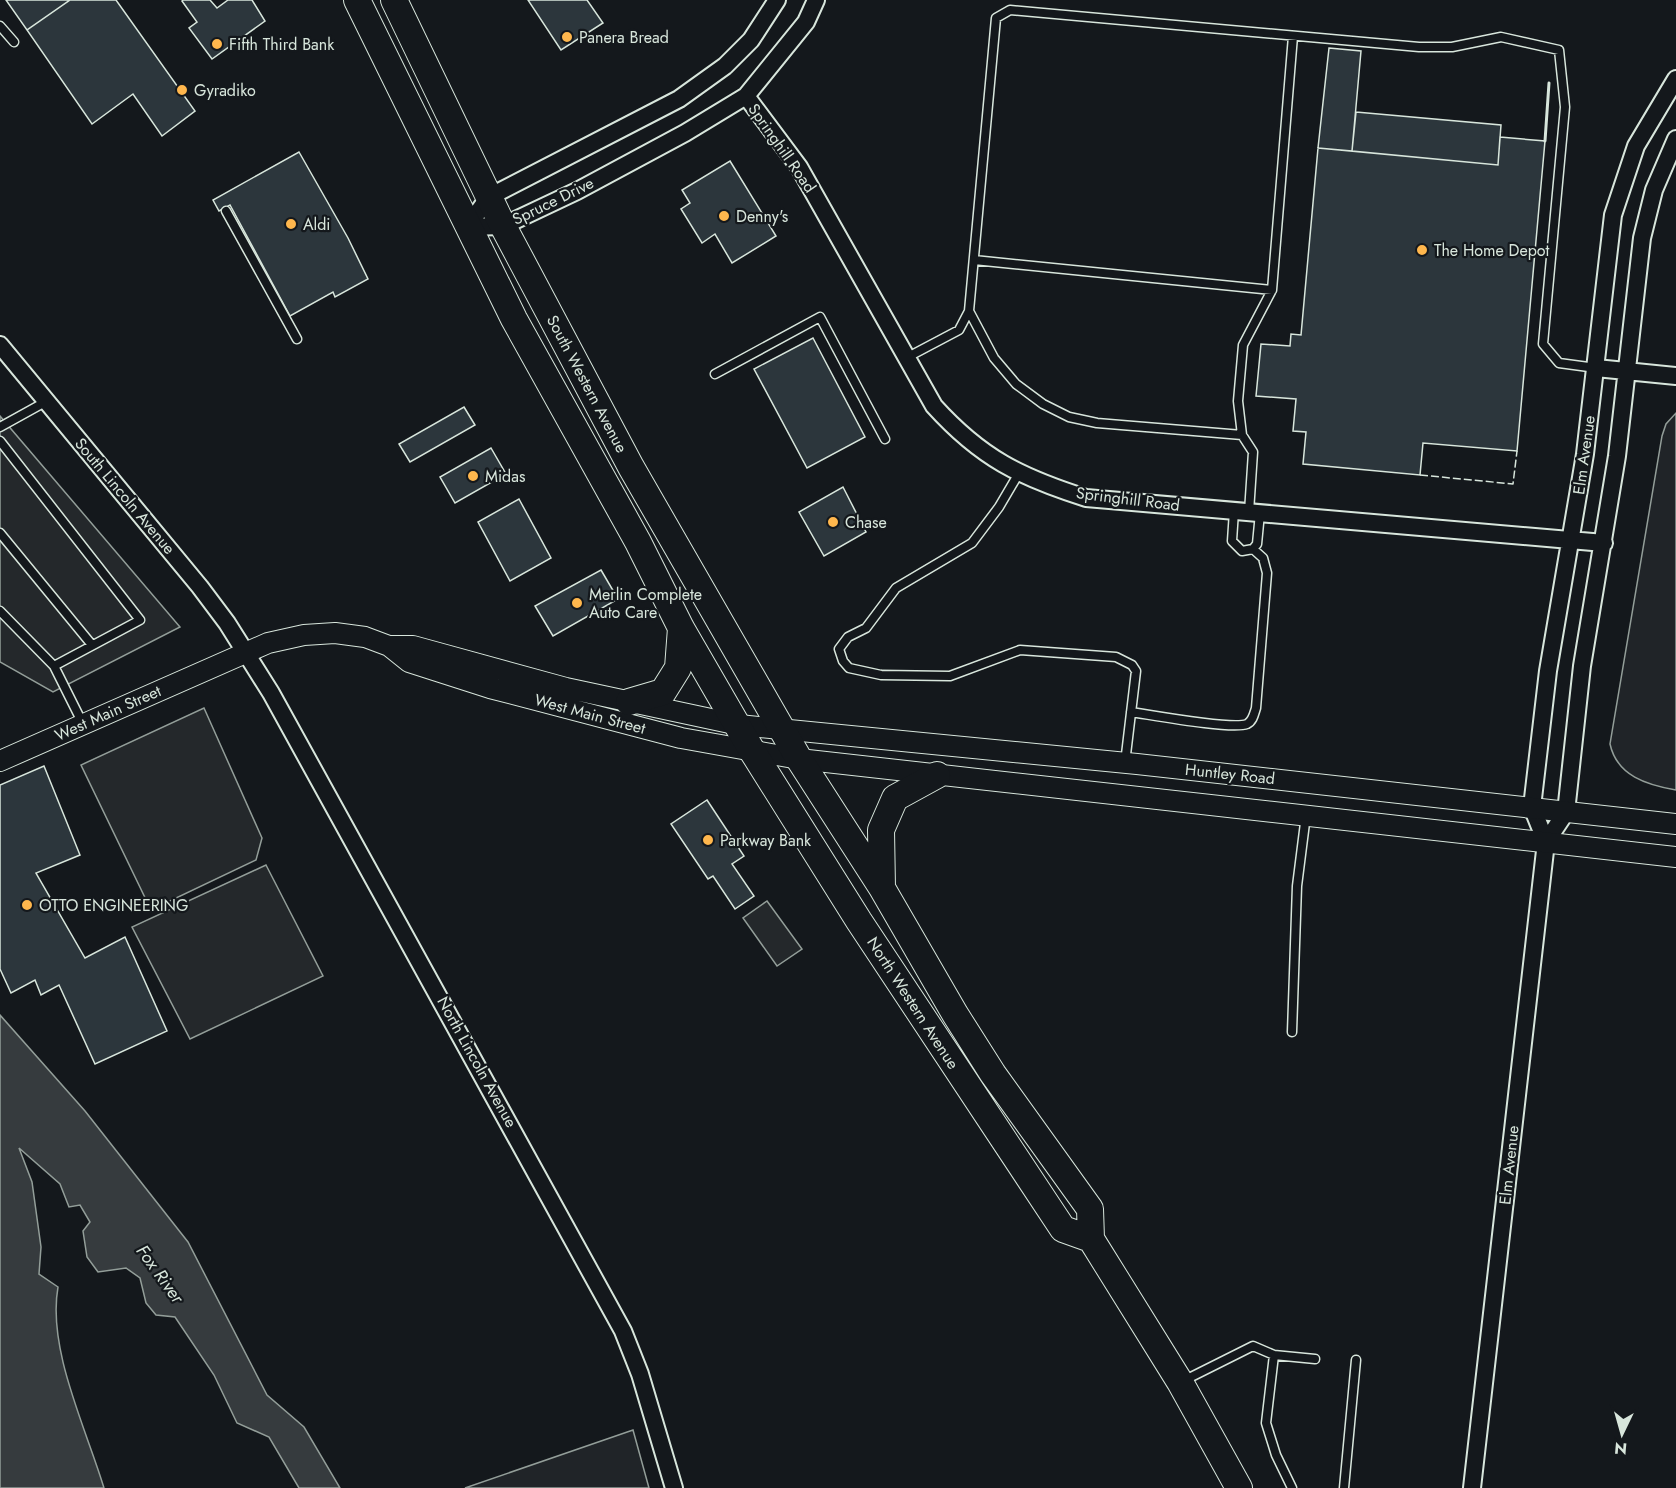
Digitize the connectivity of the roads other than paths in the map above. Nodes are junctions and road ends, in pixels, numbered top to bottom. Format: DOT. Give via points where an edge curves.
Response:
graph roads {
  1 [pos="357,0"];
  2 [pos="394,0"];
  3 [pos="777,0"];
  4 [pos="816,0"];
  5 [pos="0,26"];
  6 [pos="1293,36"];
  7 [pos="14,42"];
  8 [pos="1676,79"];
  9 [pos="746,96"];
  10 [pos="1676,139"];
  11 [pos="489,197"];
  12 [pos="226,212"];
  13 [pos="503,225"];
  14 [pos="467,227"];
  15 [pos="974,260"];
  16 [pos="1272,290"];
  17 [pos="969,311"];
  18 [pos="297,339"];
  19 [pos="0,345"];
  20 [pos="906,358"];
  21 [pos="1596,368"];
  22 [pos="1629,371"];
  23 [pos="715,374"];
  24 [pos="1676,376"];
  25 [pos="47,401"];
  26 [pos="0,427"];
  27 [pos="1242,435"];
  28 [pos="885,439"];
  29 [pos="0,441"];
  30 [pos="1019,473"];
  31 [pos="1247,512"];
  32 [pos="0,533"];
  33 [pos="1571,540"];
  34 [pos="1604,543"];
  35 [pos="1253,549"];
  36 [pos="0,611"];
  37 [pos="681,628"];
  38 [pos="92,645"];
  39 [pos="390,646"];
  40 [pos="245,651"];
  41 [pos="54,666"];
  42 [pos="629,702"];
  43 [pos="1131,712"];
  44 [pos="83,724"];
  45 [pos="739,724"];
  46 [pos="783,730"];
  47 [pos="751,749"];
  48 [pos="799,759"];
  49 [pos="0,761"];
  50 [pos="1125,763"];
  51 [pos="937,775"];
  52 [pos="1532,807"];
  53 [pos="1566,812"];
  54 [pos="1306,814"];
  55 [pos="1676,824"];
  56 [pos="1546,842"];
  57 [pos="1676,857"];
  58 [pos="882,888"];
  59 [pos="1292,1032"];
  60 [pos="1091,1239"];
  61 [pos="1274,1355"];
  62 [pos="1315,1359"];
  63 [pos="1356,1360"];
  64 [pos="1180,1382"];
  65 [pos="674,1488"];
  66 [pos="1239,1488"];
  67 [pos="1292,1488"];
  68 [pos="1344,1488"];
  69 [pos="1472,1488"];
  1 -- 14 [label="main road, South Western Avenue"];
  2 -- 11 [label="main road, South Western Avenue"];
  3 -- 11 [label="street, Spruce Drive" via="751,40 725,66 679,99"];
  4 -- 9 [label="street, Spruce Drive" via="806,22"];
  5 -- 7 [label="lane"];
  6 -- 15 [label="lane" via="1010,10 996,18"];
  6 -- 16 [label="lane"];
  6 -- 21 [label="lane" via="1441,47 1501,37 1559,50 1565,107 1543,344 1558,363"];
  8 -- 21 [label="street, Elm Avenue" via="1636,146 1615,207"];
  9 -- 13 [label="street, Spruce Drive" via="577,191"];
  9 -- 20 [label="street, Springhill Road" via="799,166"];
  10 -- 22 [label="street, Elm Avenue" via="1654,190 1642,238"];
  11 -- 13 [label="main road, South Western Avenue"];
  11 -- 14 [label="street, Spruce Drive"];
  12 -- 18 [label="lane"];
  13 -- 14 [label="street, Spruce Drive"];
  13 -- 46 [label="main road, South Western Avenue" via="621,448"];
  14 -- 37 [label="main road, South Western Avenue"];
  15 -- 16 [label="lane"];
  15 -- 17 [label="lane"];
  16 -- 27 [label="lane" via="1243,345 1238,401"];
  17 -- 20 [label="lane" via="959,330"];
  17 -- 27 [label="lane" via="994,358 1016,384 1069,417 1097,423"];
  19 -- 25 [label="street, South Lincoln Avenue"];
  20 -- 30 [label="street, Springhill Road" via="934,406 959,435"];
  21 -- 22 [label="street"];
  21 -- 33 [label="street, Elm Avenue"];
  22 -- 24 [label="street"];
  22 -- 34 [label="street, Elm Avenue"];
  23 -- 28 [label="lane" via="820,317"];
  25 -- 26 [label="lane"];
  25 -- 40 [label="street, South Lincoln Avenue" via="200,587"];
  27 -- 31 [label="lane" via="1253,452"];
  29 -- 38 [label="lane" via="140,620"];
  30 -- 31 [label="street, Springhill Road" via="1086,498"];
  30 -- 43 [label="lane" via="972,543 896,588 866,628 848,637 839,649 843,661 849,668 881,675 950,676 1020,650 1116,657 1136,671"];
  31 -- 33 [label="street, Springhill Road"];
  31 -- 35 [label="lane" via="1257,544"];
  31 -- 35 [label="lane" via="1233,544 1242,551"];
  32 -- 38 [label="lane"];
  33 -- 34 [label="street, Springhill Road"];
  33 -- 52 [label="street, Elm Avenue" via="1548,671"];
  34 -- 53 [label="street, Elm Avenue" via="1582,666"];
  35 -- 43 [label="lane" via="1263,558 1267,573 1252,720 1246,724 1225,724"];
  36 -- 41 [label="lane"];
  37 -- 42 [label="main road" via="678,668 663,692"];
  37 -- 45 [label="main road, South Western Avenue"];
  38 -- 41 [label="lane"];
  39 -- 40 [label="street, West Main Street" via="365,637 326,633"];
  39 -- 42 [label="street, West Main Street" via="414,646 494,670"];
  39 -- 47 [label="street, West Main Street" via="409,662 490,688 681,738"];
  40 -- 44 [label="street, West Main Street"];
  40 -- 65 [label="street, North Lincoln Avenue" via="417,953 623,1330"];
  41 -- 44 [label="lane"];
  42 -- 45 [label="street, West Main Street"];
  43 -- 50 [label="lane"];
  44 -- 49 [label="street, West Main Street"];
  45 -- 46 [label="street, West Main Street"];
  45 -- 47 [label="main road, South Western Avenue"];
  46 -- 48 [label="main road, South Western Avenue"];
  46 -- 50 [label="street, Huntley Road"];
  47 -- 48 [label="street, West Main Street"];
  47 -- 60 [label="main road, North Western Avenue" via="859,921 1063,1229"];
  48 -- 51 [label="street, Huntley Road"];
  48 -- 58 [label="main road, North Western Avenue"];
  50 -- 52 [label="street, Huntley Road"];
  51 -- 54 [label="street, Huntley Road"];
  51 -- 58 [label="main road" via="895,798 880,830"];
  52 -- 53 [label="street, Huntley Road"];
  52 -- 56 [label="street, Elm Avenue"];
  53 -- 55 [label="street, Huntley Road"];
  53 -- 56 [label="street, Elm Avenue"];
  54 -- 56 [label="street, Huntley Road"];
  54 -- 59 [label="lane" via="1297,886"];
  56 -- 57 [label="street, Huntley Road"];
  56 -- 69 [label="street, Elm Avenue"];
  58 -- 60 [label="main road, North Western Avenue" via="993,1074 1090,1209"];
  60 -- 64 [label="main road, North Western Avenue"];
  61 -- 62 [label="lane"];
  61 -- 64 [label="lane" via="1253,1346"];
  61 -- 67 [label="lane" via="1266,1423"];
  63 -- 68 [label="lane"];
  64 -- 66 [label="main road, North Western Avenue"];
}
